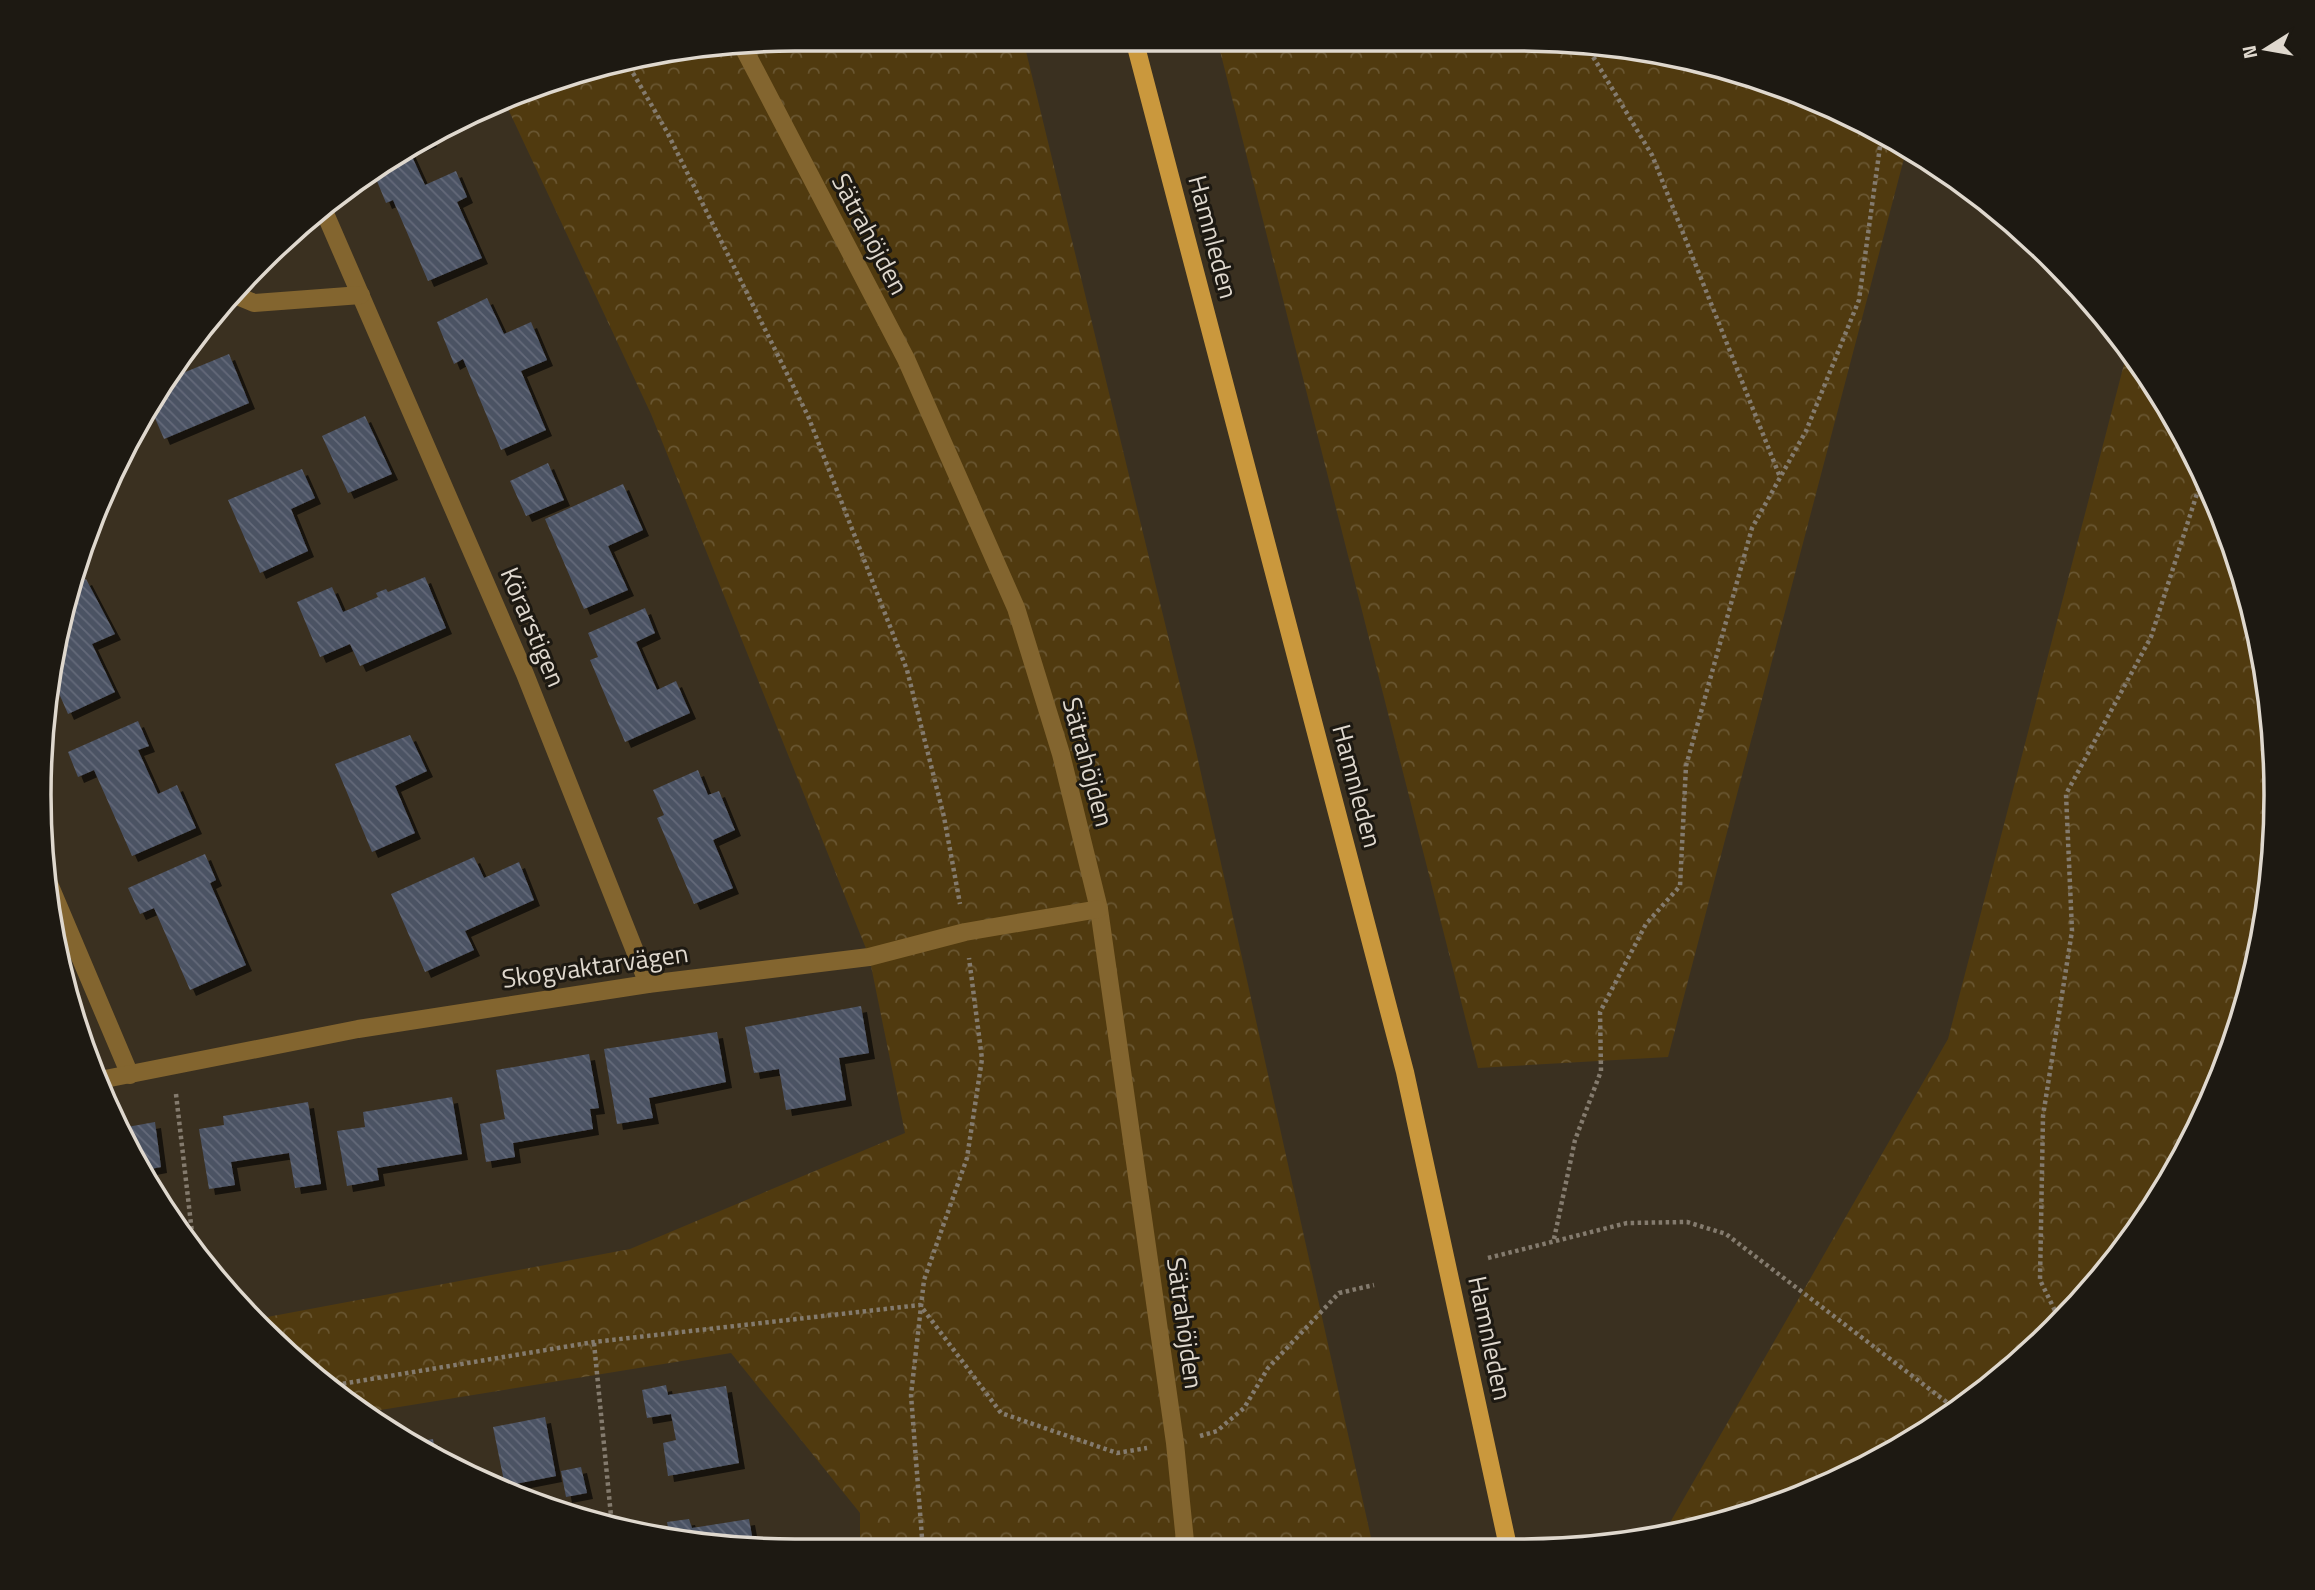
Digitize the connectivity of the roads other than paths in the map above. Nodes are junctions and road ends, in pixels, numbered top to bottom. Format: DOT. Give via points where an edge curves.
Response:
graph roads {
  1 [pos="1137,51"];
  2 [pos="745,52"];
  3 [pos="327,217"];
  4 [pos="361,295"];
  5 [pos="241,298"];
  6 [pos="1099,909"];
  7 [pos="60,911"];
  8 [pos="648,984"];
  9 [pos="130,1075"];
  10 [pos="107,1079"];
  11 [pos="1185,1539"];
  12 [pos="1506,1539"];
  1 -- 12 [label="main road, Hamnleden" via="1405,1072"];
  2 -- 6 [label="street, Sätrahöjden" via="906,359 1016,608 1061,754"];
  3 -- 4 [label="street, Körarstigen"];
  4 -- 5 [label="street" via="254,303"];
  4 -- 8 [label="street, Körarstigen" via="525,674"];
  6 -- 8 [label="street, Skogvaktarvägen" via="965,932 869,957"];
  6 -- 11 [label="street, Sätrahöjden"];
  7 -- 9 [label="street"];
  8 -- 9 [label="street, Skogvaktarvägen" via="358,1029"];
  9 -- 10 [label="street, Skogvaktarvägen"];
}
